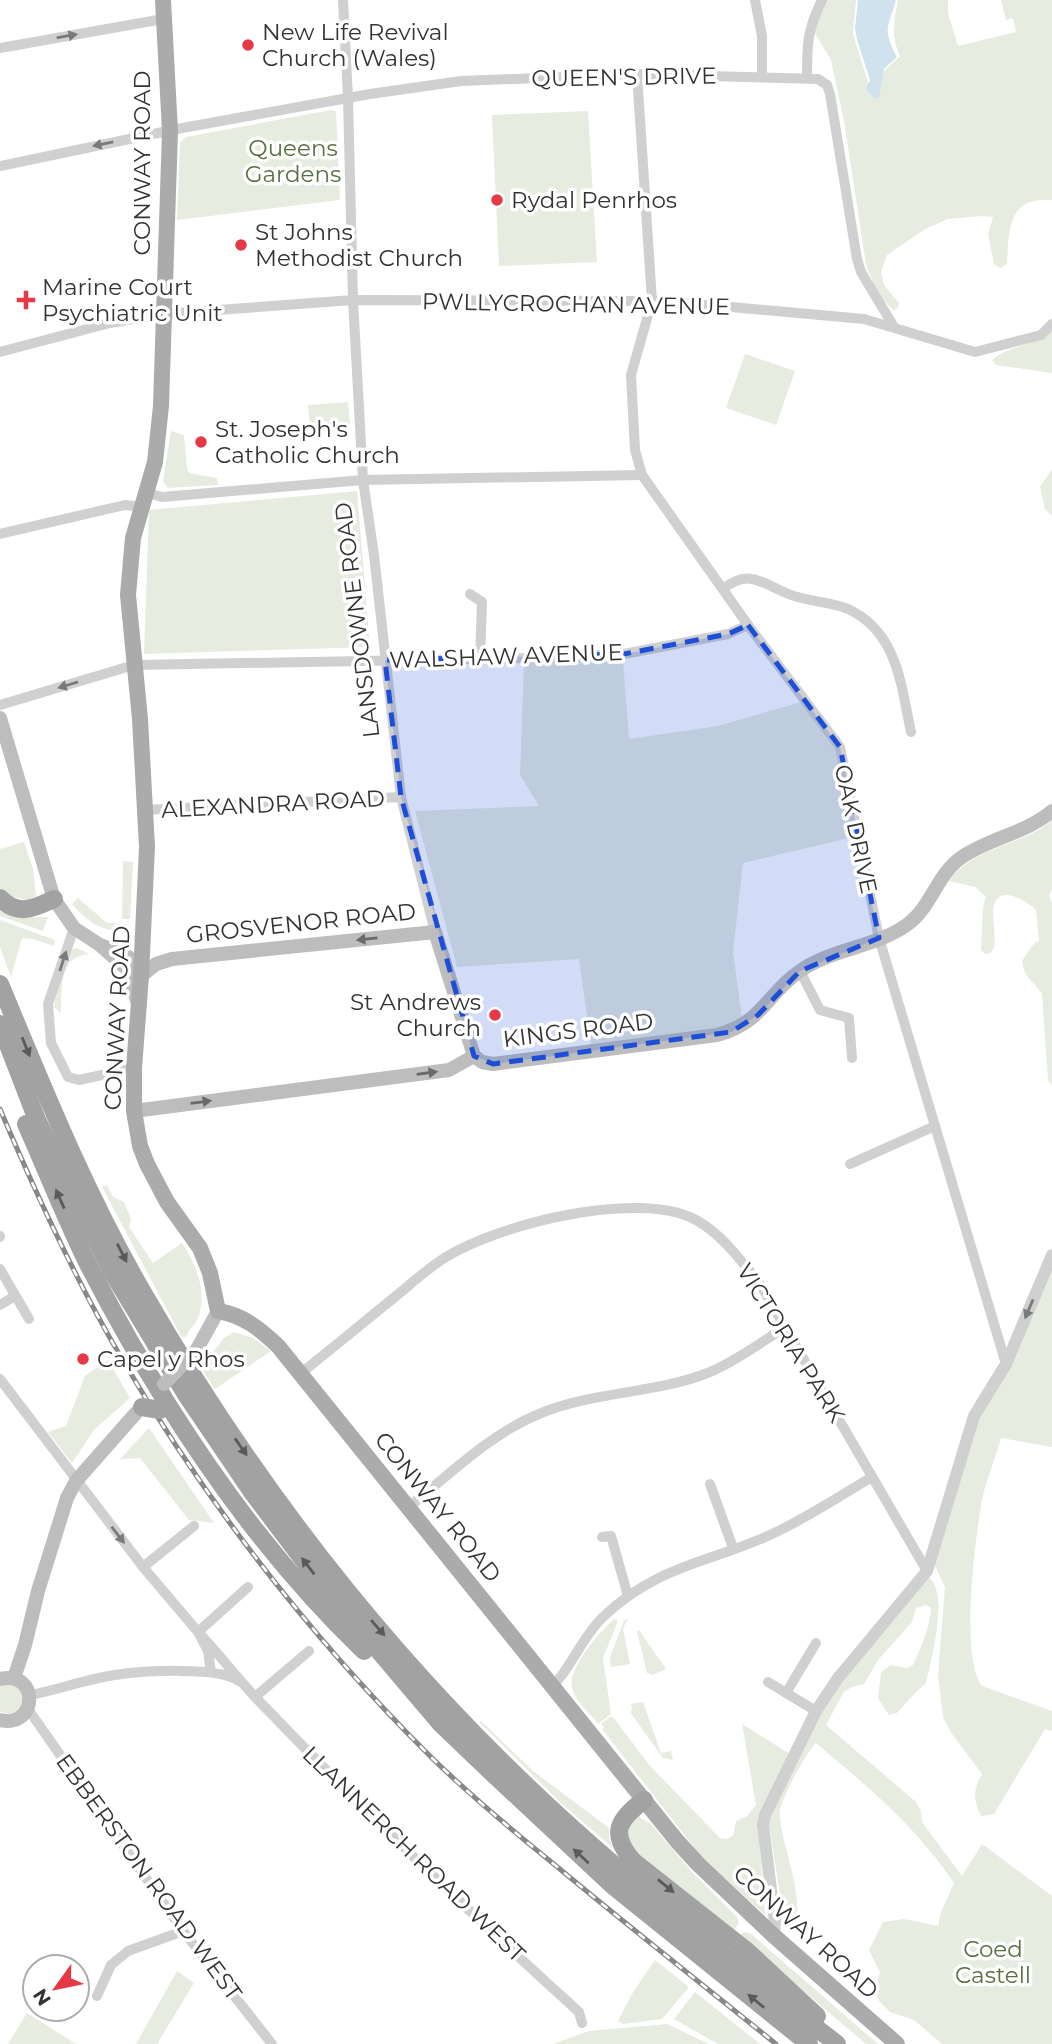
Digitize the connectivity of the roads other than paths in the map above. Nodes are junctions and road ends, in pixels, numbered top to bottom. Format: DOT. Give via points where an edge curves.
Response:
graph roads {
  1 [pos="163,0"];
  2 [pos="344,0"];
  3 [pos="755,0"];
  4 [pos="822,0"];
  5 [pos="163,19"];
  6 [pos="0,48"];
  7 [pos="637,74"];
  8 [pos="762,76"];
  9 [pos="807,78"];
  10 [pos="348,98"];
  11 [pos="170,131"];
  12 [pos="0,166"];
  13 [pos="353,300"];
  14 [pos="652,300"];
  15 [pos="163,314"];
  16 [pos="1052,323"];
  17 [pos="894,327"];
  18 [pos="0,352"];
  19 [pos="642,475"];
  20 [pos="363,480"];
  21 [pos="144,500"];
  22 [pos="0,534"];
  23 [pos="723,589"];
  24 [pos="470,594"];
  25 [pos="748,625"];
  26 [pos="480,659"];
  27 [pos="385,660"];
  28 [pos="134,665"];
  29 [pos="0,705"];
  30 [pos="0,718"];
  31 [pos="911,732"];
  32 [pos="401,797"];
  33 [pos="145,810"];
  34 [pos="1052,811"];
  35 [pos="0,898"];
  36 [pos="54,899"];
  37 [pos="74,928"];
  38 [pos="435,932"];
  39 [pos="879,938"];
  40 [pos="143,941"];
  41 [pos="100,945"];
  42 [pos="172,959"];
  43 [pos="800,971"];
  44 [pos="141,976"];
  45 [pos="0,984"];
  46 [pos="139,1006"];
  47 [pos="0,1024"];
  48 [pos="0,1050"];
  49 [pos="474,1056"];
  50 [pos="852,1058"];
  51 [pos="134,1068"];
  52 [pos="134,1111"];
  53 [pos="936,1126"];
  54 [pos="850,1164"];
  55 [pos="1052,1255"];
  56 [pos="0,1269"];
  57 [pos="15,1296"];
  58 [pos="0,1305"];
  59 [pos="218,1311"];
  60 [pos="29,1319"];
  61 [pos="784,1328"];
  62 [pos="1006,1364"];
  63 [pos="301,1373"];
  64 [pos="0,1379"];
  65 [pos="152,1400"];
  66 [pos="872,1477"];
  67 [pos="76,1481"];
  68 [pos="710,1484"];
  69 [pos="410,1507"];
  70 [pos="194,1526"];
  71 [pos="602,1537"];
  72 [pos="733,1548"];
  73 [pos="143,1567"];
  74 [pos="927,1571"];
  75 [pos="248,1587"];
  76 [pos="628,1596"];
  77 [pos="198,1632"];
  78 [pos="816,1643"];
  79 [pos="309,1651"];
  80 [pos="211,1672"];
  81 [pos="4,1678"];
  82 [pos="768,1682"];
  83 [pos="244,1685"];
  84 [pos="554,1686"];
  85 [pos="786,1693"];
  86 [pos="255,1697"];
  87 [pos="29,1702"];
  88 [pos="816,1711"];
  89 [pos="0,1720"];
  90 [pos="440,1723"];
  91 [pos="644,1800"];
  92 [pos="183,1931"];
  93 [pos="774,1936"];
  94 [pos="97,1996"];
  95 [pos="582,2023"];
  96 [pos="272,2044"];
  97 [pos="809,2044"];
  98 [pos="837,2044"];
  99 [pos="844,2044"];
  100 [pos="897,2044"];
  1 -- 5 [label="main road, CONWAY ROAD"];
  2 -- 10 [label="street, LANSDOWNE ROAD"];
  3 -- 8 [label="street" via="762,36"];
  4 -- 9 [label="street" via="810,24"];
  6 -- 5 [label="street, one-way"];
  5 -- 11 [label="main road, CONWAY ROAD"];
  7 -- 8 [label="street, QUEEN'S DRIVE"];
  7 -- 10 [label="street, QUEEN'S DRIVE" via="461,81"];
  7 -- 14 [label="street, OAK DRIVE"];
  8 -- 9 [label="street, QUEEN'S DRIVE"];
  9 -- 17 [label="street" via="827,85 857,259"];
  10 -- 11 [label="street, QUEEN'S DRIVE"];
  10 -- 13 [label="street, LANSDOWNE ROAD"];
  11 -- 12 [label="street, QUEEN'S DRIVE, one-way"];
  11 -- 15 [label="main road, CONWAY ROAD"];
  13 -- 14 [label="street, PWLLYCROCHAN AVENUE"];
  13 -- 15 [label="street, PWLLYCROCHAN AVENUE"];
  13 -- 20 [label="street, LANSDOWNE ROAD"];
  14 -- 17 [label="street, PWLLYCROCHAN AVENUE" via="864,318"];
  14 -- 19 [label="street, OAK DRIVE" via="631,375 635,450"];
  15 -- 18 [label="street, PWLLYCROCHAN AVENUE"];
  15 -- 21 [label="main road, CONWAY ROAD" via="158,437"];
  16 -- 17 [label="street, PWLLYCROCHAN AVENUE" via="1040,324 1026,339 975,352"];
  19 -- 20 [label="street"];
  19 -- 23 [label="street, OAK DRIVE"];
  20 -- 21 [label="street"];
  20 -- 27 [label="street, LANSDOWNE ROAD"];
  21 -- 22 [label="street"];
  21 -- 28 [label="main road, CONWAY ROAD" via="129,566"];
  23 -- 25 [label="street, OAK DRIVE"];
  23 -- 31 [label="street" via="741,578 753,577 804,600 846,608 861,618 883,639 897,664"];
  24 -- 26 [label="street" via="482,602"];
  25 -- 26 [label="street, WALSHAW AVENUE" via="728,634 624,654"];
  25 -- 39 [label="street, OAK DRIVE" via="840,747"];
  26 -- 27 [label="street, WALSHAW AVENUE"];
  27 -- 28 [label="street, WALSHAW AVENUE"];
  27 -- 32 [label="street, LANSDOWNE ROAD"];
  28 -- 29 [label="street, WALSHAW AVENUE, one-way"];
  28 -- 33 [label="main road, CONWAY ROAD"];
  30 -- 36 [label="main road"];
  32 -- 33 [label="street, ALEXANDRA ROAD"];
  32 -- 38 [label="street, LANSDOWNE ROAD"];
  33 -- 40 [label="main road, CONWAY ROAD"];
  34 -- 39 [label="main road, KINGS ROAD" via="1031,826 960,858 918,916"];
  35 -- 36 [label="highway" via="27,911"];
  36 -- 37 [label="main road"];
  37 -- 41 [label="main road"];
  51 -- 37 [label="street, one-way" via="79,1080 68,1077 51,1043 48,1004"];
  38 -- 42 [label="main road, GROSVENOR ROAD, one-way"];
  38 -- 49 [label="main road, LANSDOWNE ROAD"];
  39 -- 43 [label="main road, KINGS ROAD" via="834,953"];
  39 -- 53 [label="street, OAK DRIVE"];
  40 -- 42 [label="main road, GROSVENOR ROAD" via="160,957"];
  40 -- 44 [label="main road, CONWAY ROAD"];
  41 -- 44 [label="main road" via="130,957"];
  41 -- 46 [label="main road" via="127,969"];
  42 -- 44 [label="main road, GROSVENOR ROAD"];
  43 -- 49 [label="main road, KINGS ROAD" via="758,1015 717,1035 493,1064"];
  43 -- 50 [label="street" via="820,1010 849,1018"];
  44 -- 46 [label="main road, CONWAY ROAD"];
  45 -- 98 [label="highway, one-way" via="63,1138 144,1295 216,1411 354,1601 466,1726 542,1801 626,1877"];
  46 -- 51 [label="main road, CONWAY ROAD"];
  90 -- 47 [label="highway, one-way" via="317,1578 187,1396 111,1270 37,1120"];
  65 -- 48 [label="highway, one-way" via="24,1118"];
  52 -- 49 [label="main road, KINGS ROAD, one-way" via="449,1070"];
  51 -- 52 [label="main road, CONWAY ROAD"];
  52 -- 59 [label="main road, CONWAY ROAD" via="147,1164 200,1248"];
  53 -- 54 [label="street"];
  53 -- 62 [label="street, OAK DRIVE"];
  55 -- 62 [label="street, one-way"];
  56 -- 57 [label="street"];
  57 -- 58 [label="street"];
  57 -- 60 [label="street"];
  59 -- 63 [label="main road, CONWAY ROAD" via="259,1328"];
  59 -- 65 [label="main road, bridge" via="197,1351"];
  61 -- 63 [label="street, VICTORIA PARK" via="760,1284 734,1252 696,1220 644,1209 611,1210 537,1220 469,1243"];
  61 -- 66 [label="street, VICTORIA PARK"];
  61 -- 69 [label="street" via="709,1372 566,1404 520,1422"];
  62 -- 74 [label="street" via="974,1416"];
  63 -- 69 [label="main road, CONWAY ROAD"];
  64 -- 67 [label="street, LLANNERCH ROAD WEST"];
  65 -- 67 [label="main road"];
  65 -- 90 [label="highway" via="184,1429 251,1527 333,1622"];
  66 -- 72 [label="street" via="778,1531"];
  66 -- 74 [label="street, VICTORIA PARK"];
  67 -- 73 [label="street, LLANNERCH ROAD WEST, one-way"];
  67 -- 81 [label="main road" via="49,1553 25,1645"];
  68 -- 72 [label="street"];
  69 -- 84 [label="main road, CONWAY ROAD"];
  70 -- 73 [label="street"];
  71 -- 76 [label="street" via="611,1536"];
  72 -- 76 [label="street" via="665,1573"];
  73 -- 77 [label="street, LLANNERCH ROAD WEST"];
  74 -- 88 [label="street"];
  75 -- 77 [label="street"];
  76 -- 84 [label="street" via="589,1632"];
  77 -- 80 [label="street, LLANNERCH ROAD WEST" via="208,1651"];
  77 -- 83 [label="street, LLANNERCH ROAD WEST"];
  78 -- 85 [label="street"];
  79 -- 86 [label="street"];
  80 -- 83 [label="street, LLANNERCH ROAD WEST" via="232,1675"];
  80 -- 87 [label="street" via="115,1675"];
  81 -- 87 [label="main road" via="25,1685"];
  82 -- 85 [label="street"];
  83 -- 86 [label="street, LLANNERCH ROAD WEST"];
  84 -- 91 [label="main road, CONWAY ROAD"];
  85 -- 88 [label="street"];
  86 -- 95 [label="street, LLANNERCH ROAD WEST" via="579,2012"];
  87 -- 89 [label="main road" via="23,1715"];
  87 -- 92 [label="street, EBBERSTON ROAD WEST"];
  88 -- 93 [label="street" via="763,1820"];
  97 -- 90 [label="highway, one-way" via="612,1885"];
  91 -- 93 [label="main road, CONWAY ROAD" via="698,1864"];
  91 -- 99 [label="highway, one-way" via="622,1819 618,1830 633,1861 747,1951"];
  92 -- 94 [label="street" via="128,1951 111,1965"];
  92 -- 96 [label="street, EBBERSTON ROAD WEST"];
  93 -- 100 [label="main road, CONWAY ROAD"];
}
